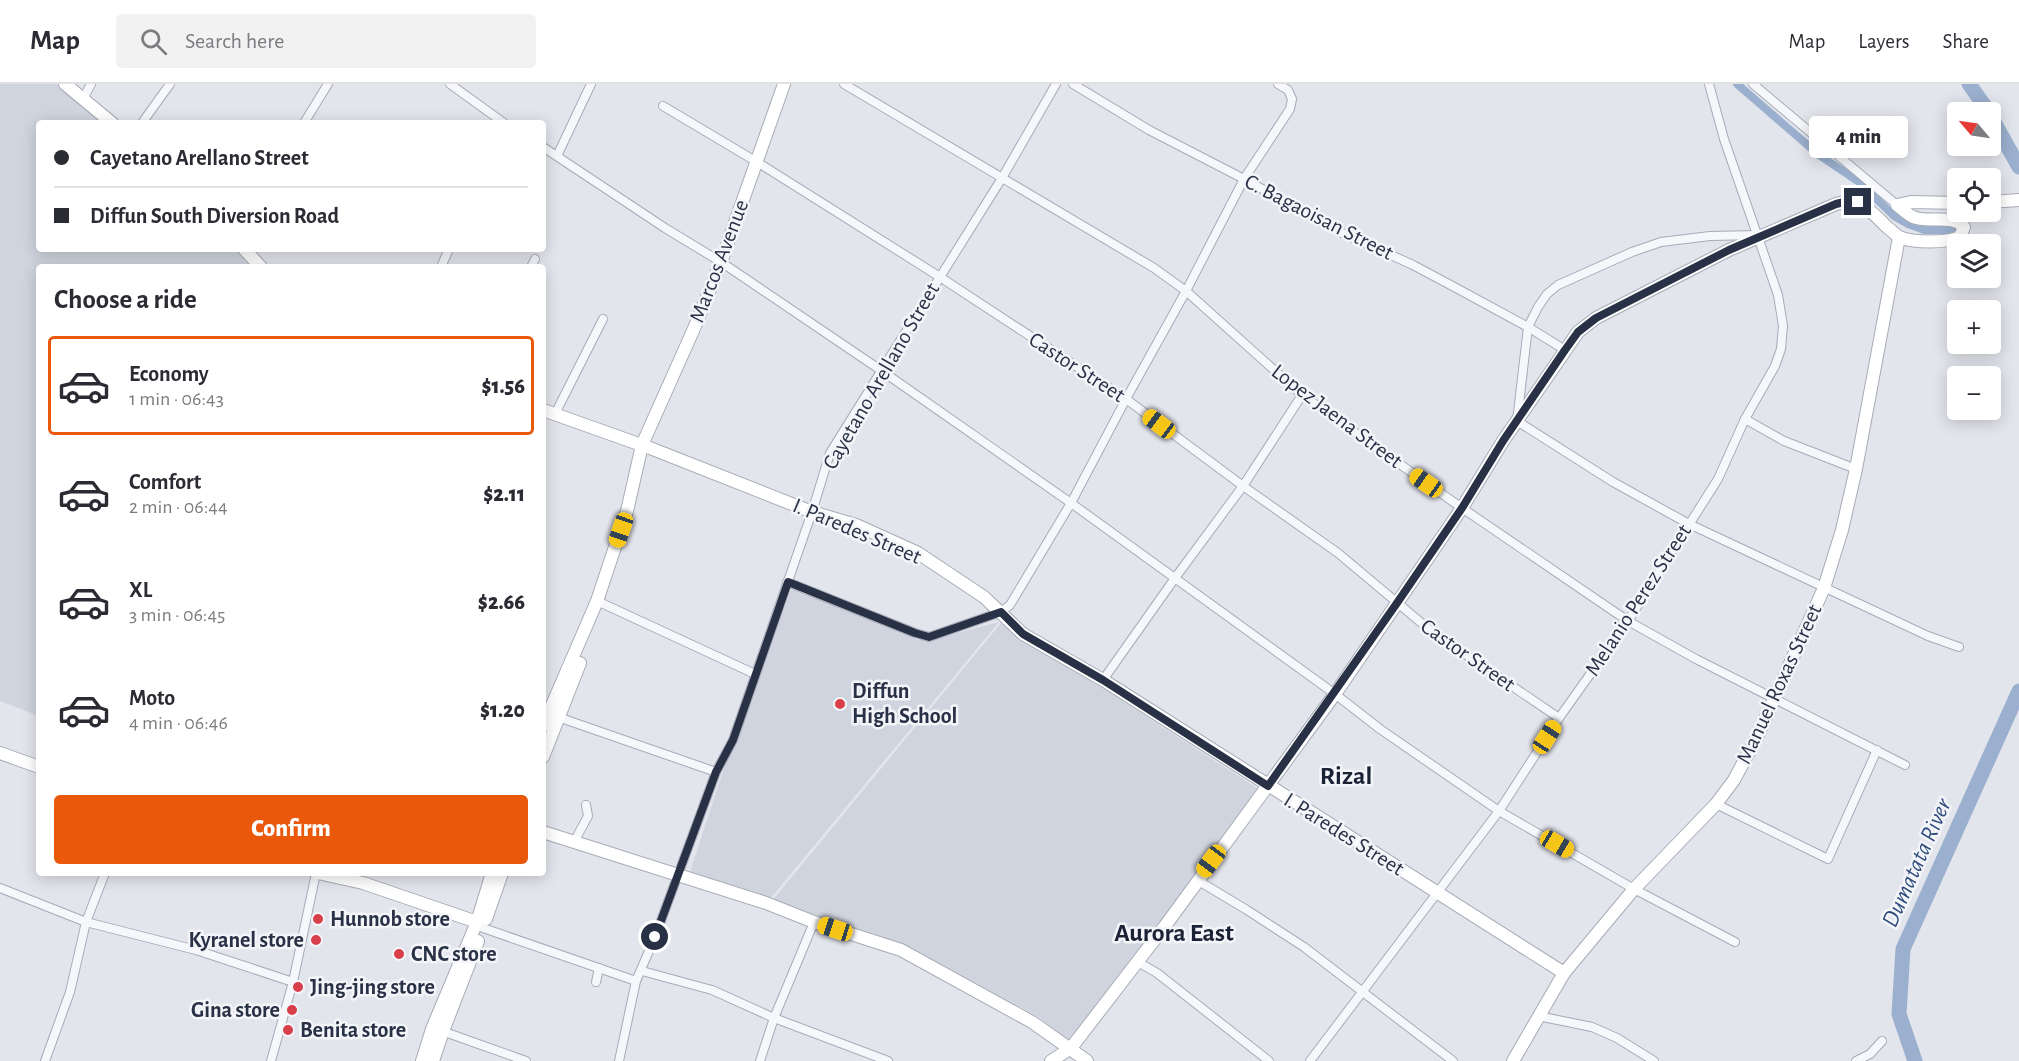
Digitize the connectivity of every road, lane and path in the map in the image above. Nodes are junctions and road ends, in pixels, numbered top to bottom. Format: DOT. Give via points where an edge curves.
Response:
graph roads {
  1 [pos="65,84"];
  2 [pos="91,84"];
  3 [pos="170,84"];
  4 [pos="328,84"];
  5 [pos="450,84"];
  6 [pos="591,84"];
  7 [pos="784,84"];
  8 [pos="844,84"];
  9 [pos="1056,84"];
  10 [pos="1073,84"];
  11 [pos="1278,84"];
  12 [pos="1709,84"];
  13 [pos="1753,84"];
  14 [pos="83,99"];
  15 [pos="663,105"];
  16 [pos="108,120"];
  17 [pos="144,120"];
  18 [pos="306,120"];
  19 [pos="499,120"];
  20 [pos="546,149"];
  21 [pos="557,156"];
  22 [pos="757,162"];
  23 [pos="1002,178"];
  24 [pos="1244,179"];
  25 [pos="2016,201"];
  26 [pos="2001,202"];
  27 [pos="1947,203"];
  28 [pos="1897,205"];
  29 [pos="1759,237"];
  30 [pos="1899,237"];
  31 [pos="247,252"];
  32 [pos="721,262"];
  33 [pos="258,264"];
  34 [pos="939,277"];
  35 [pos="1186,291"];
  36 [pos="603,319"];
  37 [pos="1528,327"];
  38 [pos="1565,350"];
  39 [pos="882,371"];
  40 [pos="1302,395"];
  41 [pos="1126,399"];
  42 [pos="549,412"];
  43 [pos="1745,419"];
  44 [pos="1517,422"];
  45 [pos="647,443"];
  46 [pos="1856,469"];
  47 [pos="1243,486"];
  48 [pos="1071,502"];
  49 [pos="1462,508"];
  50 [pos="812,512"];
  51 [pos="1689,524"];
  52 [pos="1174,578"];
  53 [pos="788,582"];
  54 [pos="1824,588"];
  55 [pos="600,603"];
  56 [pos="1397,603"];
  57 [pos="1001,612"];
  58 [pos="1628,621"];
  59 [pos="1959,647"];
  60 [pos="755,674"];
  61 [pos="1103,680"];
  62 [pos="1335,694"];
  63 [pos="1774,697"];
  64 [pos="548,718"];
  65 [pos="1559,718"];
  66 [pos="546,734"];
  67 [pos="1877,750"];
  68 [pos="0,753"];
  69 [pos="1905,765"];
  70 [pos="36,766"];
  71 [pos="716,772"];
  72 [pos="1268,786"];
  73 [pos="1716,804"];
  74 [pos="586,805"];
  75 [pos="1499,811"];
  76 [pos="546,833"];
  77 [pos="574,842"];
  78 [pos="678,875"];
  79 [pos="104,876"];
  80 [pos="316,876"];
  81 [pos="331,876"];
  82 [pos="491,876"];
  83 [pos="501,876"];
  84 [pos="1197,880"];
  85 [pos="0,888"];
  86 [pos="1634,889"];
  87 [pos="1437,893"];
  88 [pos="86,922"];
  89 [pos="814,922"];
  90 [pos="480,925"];
  91 [pos="1735,942"];
  92 [pos="1137,962"];
  93 [pos="596,967"];
  94 [pos="579,969"];
  95 [pos="642,971"];
  96 [pos="1563,973"];
  97 [pos="636,981"];
  98 [pos="292,982"];
  99 [pos="596,982"];
  100 [pos="1362,992"];
  101 [pos="1538,1016"];
  102 [pos="774,1018"];
  103 [pos="438,1030"];
  104 [pos="1882,1041"];
  105 [pos="1071,1048"];
  106 [pos="45,1061"];
  107 [pos="271,1061"];
  108 [pos="422,1061"];
  109 [pos="433,1061"];
  110 [pos="526,1061"];
  111 [pos="619,1061"];
  112 [pos="760,1061"];
  113 [pos="888,1061"];
  114 [pos="1051,1061"];
  115 [pos="1087,1061"];
  116 [pos="1269,1061"];
  117 [pos="1310,1061"];
  118 [pos="1453,1061"];
  119 [pos="1513,1061"];
  120 [pos="1654,1061"];
  121 [pos="1856,1061"];
  1 -- 14 [label="street"];
  2 -- 14 [label="street"];
  3 -- 17 [label="street"];
  4 -- 18 [label="street"];
  5 -- 19 [label="street"];
  6 -- 21 [label="street"];
  7 -- 22 [label="street, Marcos Avenue"];
  8 -- 23 [label="street, Lopez Jaena Street"];
  9 -- 23 [label="street, Cayetano Arellano Street"];
  10 -- 24 [label="street, C. Bagaoisan Street" via="1149,130"];
  11 -- 24 [label="street" via="1288,90 1292,99 1290,109"];
  12 -- 29 [label="street, Melanio Perez Street"];
  13 -- 28 [label="street"];
  14 -- 16 [label="street"];
  15 -- 22 [label="street, Castor Street"];
  20 -- 21 [label="street"];
  21 -- 32 [label="street"];
  22 -- 32 [label="street, Marcos Avenue"];
  22 -- 34 [label="street, Castor Street"];
  23 -- 34 [label="street, Cayetano Arellano Street"];
  23 -- 35 [label="street, Lopez Jaena Street"];
  24 -- 35 [label="street"];
  24 -- 37 [label="street, C. Bagaoisan Street"];
  25 -- 26 [label="street"];
  27 -- 28 [label="street"];
  28 -- 30 [label="street" via="1914,218 1949,219 1964,227 1960,237 1952,241"];
  29 -- 30 [label="street" via="1848,201 1858,202"];
  29 -- 37 [label="street" via="1690,238 1632,252 1558,285 1547,294"];
  29 -- 38 [label="street" via="1591,321"];
  29 -- 43 [label="street, Melanio Perez Street" via="1778,295 1783,326 1775,366"];
  30 -- 46 [label="street, Manuel Roxas Street"];
  31 -- 33 [label="street"];
  32 -- 39 [label="street"];
  32 -- 45 [label="street, Marcos Avenue"];
  34 -- 39 [label="street, Cayetano Arellano Street"];
  34 -- 41 [label="street, Castor Street"];
  35 -- 40 [label="street, Lopez Jaena Street"];
  35 -- 41 [label="street"];
  36 -- 42 [label="street"];
  37 -- 38 [label="street, C. Bagaoisan Street"];
  37 -- 44 [label="street"];
  38 -- 44 [label="street"];
  39 -- 48 [label="street"];
  39 -- 50 [label="street, Cayetano Arellano Street" via="830,453"];
  40 -- 47 [label="street"];
  40 -- 49 [label="street, Lopez Jaena Street"];
  41 -- 47 [label="street, Castor Street"];
  41 -- 48 [label="street"];
  42 -- 45 [label="street, I. Paredes Street"];
  43 -- 46 [label="street" via="1784,441"];
  43 -- 51 [label="street, Melanio Perez Street" via="1718,479"];
  44 -- 49 [label="street"];
  44 -- 51 [label="street"];
  45 -- 50 [label="street, I. Paredes Street"];
  45 -- 55 [label="street, Marcos Avenue"];
  46 -- 54 [label="street, Manuel Roxas Street"];
  47 -- 52 [label="street"];
  47 -- 56 [label="street, Castor Street" via="1338,553"];
  48 -- 52 [label="street"];
  48 -- 57 [label="street" via="1010,604"];
  49 -- 56 [label="street"];
  49 -- 58 [label="street, Lopez Jaena Street"];
  50 -- 53 [label="street, Cayetano Arellano Street"];
  50 -- 57 [label="street, I. Paredes Street" via="856,525 918,553"];
  51 -- 54 [label="street"];
  51 -- 58 [label="street, Melanio Perez Street"];
  52 -- 61 [label="street"];
  52 -- 62 [label="street"];
  53 -- 57 [label="street" via="929,637"];
  53 -- 60 [label="street, Cayetano Arellano Street"];
  54 -- 59 [label="street"];
  54 -- 63 [label="street, Manuel Roxas Street"];
  55 -- 60 [label="street"];
  55 -- 64 [label="street, Marcos Avenue"];
  56 -- 62 [label="street"];
  56 -- 65 [label="street, Castor Street" via="1431,631"];
  57 -- 61 [label="street, I. Paredes Street" via="1023,634"];
  58 -- 63 [label="street, Lopez Jaena Street"];
  58 -- 65 [label="street, Melanio Perez Street"];
  60 -- 71 [label="street, Cayetano Arellano Street" via="733,740"];
  61 -- 72 [label="street, I. Paredes Street"];
  62 -- 72 [label="street"];
  62 -- 75 [label="street"];
  63 -- 67 [label="street, Lopez Jaena Street"];
  63 -- 73 [label="street, Manuel Roxas Street" via="1734,780"];
  64 -- 66 [label="street, Marcos Avenue"];
  64 -- 71 [label="street"];
  65 -- 75 [label="street, Melanio Perez Street"];
  67 -- 69 [label="street, Lopez Jaena Street"];
  67 -- 73 [label="street" via="1828,859"];
  68 -- 70 [label="street"];
  71 -- 78 [label="street, Cayetano Arellano Street"];
  72 -- 84 [label="street"];
  72 -- 87 [label="street, I. Paredes Street"];
  73 -- 86 [label="street, Manuel Roxas Street"];
  74 -- 77 [label="street" via="588,816"];
  75 -- 86 [label="street"];
  75 -- 87 [label="street, Melanio Perez Street"];
  76 -- 77 [label="street"];
  77 -- 78 [label="street"];
  78 -- 89 [label="street"];
  78 -- 95 [label="street, Cayetano Arellano Street"];
  79 -- 88 [label="street"];
  80 -- 98 [label="street"];
  81 -- 90 [label="street" via="363,883"];
  82 -- 90 [label="street"];
  83 -- 90 [label="street"];
  84 -- 92 [label="street"];
  84 -- 100 [label="street" via="1304,947"];
  85 -- 88 [label="street"];
  86 -- 91 [label="street"];
  86 -- 96 [label="street, Manuel Roxas Street"];
  87 -- 96 [label="street, I. Paredes Street"];
  87 -- 100 [label="street, Melanio Perez Street"];
  88 -- 98 [label="street" via="196,950"];
  88 -- 106 [label="street" via="70,992"];
  89 -- 102 [label="street"];
  89 -- 105 [label="street" via="901,950 1032,1022"];
  90 -- 93 [label="street"];
  90 -- 103 [label="street"];
  92 -- 105 [label="street"];
  92 -- 116 [label="street" via="1157,973"];
  93 -- 94 [label="street"];
  93 -- 97 [label="street"];
  93 -- 99 [label="street"];
  95 -- 97 [label="street, Cayetano Arellano Street"];
  95 -- 102 [label="street" via="712,990"];
  96 -- 101 [label="street, Manuel Roxas Street"];
  97 -- 111 [label="street, Cayetano Arellano Street"];
  98 -- 107 [label="street"];
  100 -- 117 [label="street, Melanio Perez Street"];
  100 -- 118 [label="street"];
  101 -- 119 [label="street, Manuel Roxas Street"];
  101 -- 120 [label="street" via="1592,1027"];
  102 -- 112 [label="street"];
  102 -- 113 [label="street"];
  103 -- 108 [label="street"];
  103 -- 109 [label="street"];
  103 -- 110 [label="street"];
  104 -- 121 [label="street"];
  105 -- 114 [label="street"];
  105 -- 115 [label="street"];
}
